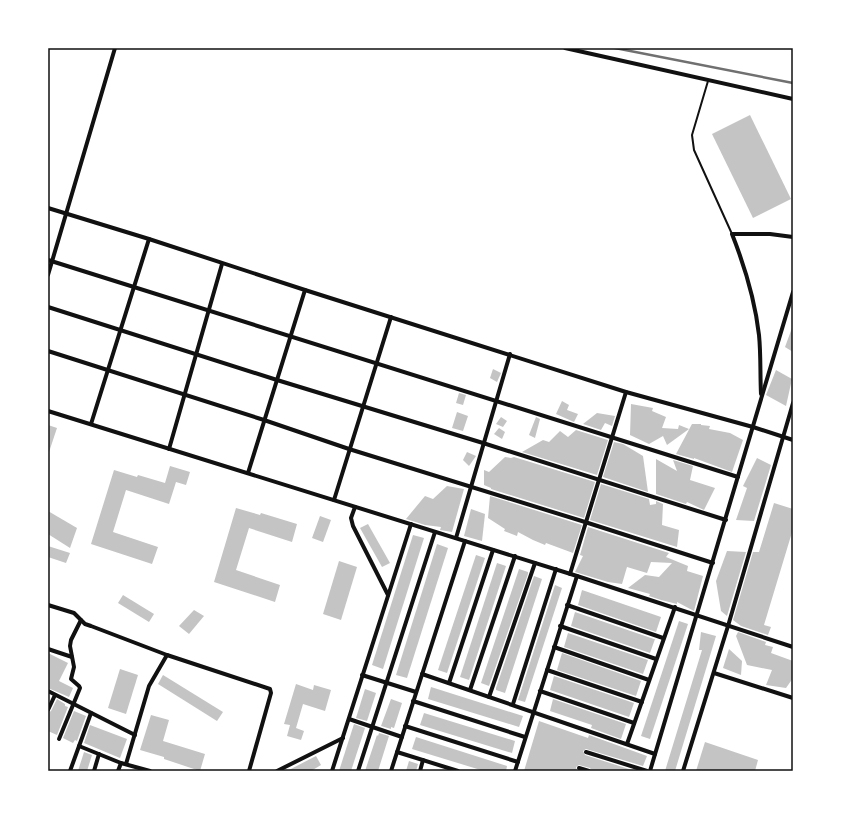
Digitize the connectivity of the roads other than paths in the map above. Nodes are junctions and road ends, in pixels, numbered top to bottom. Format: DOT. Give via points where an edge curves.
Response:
graph roads {
  1 [pos="115,48"];
  2 [pos="566,48"];
  3 [pos="709,80"];
  4 [pos="793,99"];
  5 [pos="48,208"];
  6 [pos="66,213"];
  7 [pos="732,234"];
  8 [pos="793,237"];
  9 [pos="149,239"];
  10 [pos="50,260"];
  11 [pos="222,264"];
  12 [pos="48,274"];
  13 [pos="134,287"];
  14 [pos="305,290"];
  15 [pos="793,292"];
  16 [pos="48,307"];
  17 [pos="209,310"];
  18 [pos="391,317"];
  19 [pos="120,329"];
  20 [pos="290,336"];
  21 [pos="48,351"];
  22 [pos="196,354"];
  23 [pos="510,354"];
  24 [pos="376,363"];
  25 [pos="107,370"];
  26 [pos="276,380"];
  27 [pos="626,392"];
  28 [pos="184,395"];
  29 [pos="761,398"];
  30 [pos="496,400"];
  31 [pos="793,403"];
  32 [pos="363,405"];
  33 [pos="48,411"];
  34 [pos="264,420"];
  35 [pos="91,424"];
  36 [pos="753,427"];
  37 [pos="612,437"];
  38 [pos="783,437"];
  39 [pos="793,440"];
  40 [pos="483,443"];
  41 [pos="170,449"];
  42 [pos="349,449"];
  43 [pos="248,473"];
  44 [pos="738,477"];
  45 [pos="598,480"];
  46 [pos="470,486"];
  47 [pos="334,500"];
  48 [pos="355,506"];
  49 [pos="726,520"];
  50 [pos="585,522"];
  51 [pos="411,524"];
  52 [pos="436,532"];
  53 [pos="456,538"];
  54 [pos="465,541"];
  55 [pos="493,550"];
  56 [pos="515,556"];
  57 [pos="534,563"];
  58 [pos="713,563"];
  59 [pos="556,569"];
  60 [pos="570,574"];
  61 [pos="577,576"];
  62 [pos="388,594"];
  63 [pos="48,605"];
  64 [pos="567,605"];
  65 [pos="675,607"];
  66 [pos="697,615"];
  67 [pos="81,620"];
  68 [pos="560,626"];
  69 [pos="728,626"];
  70 [pos="664,638"];
  71 [pos="554,647"];
  72 [pos="793,647"];
  73 [pos="48,649"];
  74 [pos="167,655"];
  75 [pos="72,657"];
  76 [pos="656,659"];
  77 [pos="547,670"];
  78 [pos="714,673"];
  79 [pos="422,674"];
  80 [pos="362,676"];
  81 [pos="649,680"];
  82 [pos="386,683"];
  83 [pos="449,683"];
  84 [pos="470,690"];
  85 [pos="48,691"];
  86 [pos="540,691"];
  87 [pos="416,692"];
  88 [pos="55,695"];
  89 [pos="489,697"];
  90 [pos="793,698"];
  91 [pos="413,701"];
  92 [pos="642,702"];
  93 [pos="74,704"];
  94 [pos="513,704"];
  95 [pos="48,710"];
  96 [pos="533,712"];
  97 [pos="91,713"];
  98 [pos="349,718"];
  99 [pos="634,723"];
  100 [pos="405,726"];
  101 [pos="372,727"];
  102 [pos="135,735"];
  103 [pos="402,737"];
  104 [pos="525,737"];
  105 [pos="343,738"];
  106 [pos="59,739"];
  107 [pos="627,744"];
  108 [pos="79,746"];
  109 [pos="397,752"];
  110 [pos="586,752"];
  111 [pos="99,754"];
  112 [pos="655,754"];
  113 [pos="423,760"];
  114 [pos="518,762"];
  115 [pos="121,763"];
  116 [pos="126,764"];
  117 [pos="579,768"];
  118 [pos="445,769"];
  119 [pos="70,771"];
  120 [pos="94,771"];
  121 [pos="118,771"];
  122 [pos="149,771"];
  123 [pos="250,771"];
  124 [pos="277,771"];
  125 [pos="332,771"];
  126 [pos="358,771"];
  127 [pos="391,771"];
  128 [pos="420,771"];
  129 [pos="458,771"];
  130 [pos="515,771"];
  131 [pos="589,771"];
  132 [pos="646,771"];
  133 [pos="650,771"];
  134 [pos="683,771"];
  1 -- 6 [label="street"];
  2 -- 3 [label="street"];
  3 -- 4 [label="street"];
  3 -- 7 [label="lane" via="692,135 692,143"];
  5 -- 6 [label="street"];
  6 -- 9 [label="street"];
  6 -- 10 [label="street"];
  7 -- 8 [label="street"];
  7 -- 29 [label="street" via="746,274 756,315"];
  9 -- 11 [label="street"];
  9 -- 13 [label="street"];
  10 -- 12 [label="street"];
  10 -- 13 [label="street"];
  11 -- 14 [label="street"];
  11 -- 17 [label="street"];
  13 -- 17 [label="street"];
  13 -- 19 [label="street"];
  14 -- 18 [label="street"];
  14 -- 20 [label="street"];
  15 -- 29 [label="street"];
  16 -- 19 [label="street"];
  17 -- 20 [label="street"];
  17 -- 22 [label="street"];
  18 -- 23 [label="street"];
  18 -- 24 [label="street"];
  19 -- 22 [label="street"];
  19 -- 25 [label="street"];
  20 -- 24 [label="street"];
  20 -- 26 [label="street"];
  21 -- 25 [label="street"];
  22 -- 26 [label="street"];
  22 -- 28 [label="street"];
  23 -- 27 [label="street"];
  23 -- 30 [label="street"];
  24 -- 30 [label="street"];
  24 -- 32 [label="street"];
  25 -- 28 [label="street"];
  25 -- 35 [label="street"];
  26 -- 32 [label="street"];
  26 -- 34 [label="street"];
  27 -- 36 [label="street"];
  27 -- 37 [label="street"];
  28 -- 34 [label="street"];
  28 -- 41 [label="street"];
  29 -- 36 [label="street"];
  30 -- 37 [label="street"];
  30 -- 40 [label="street"];
  31 -- 38 [label="street"];
  32 -- 40 [label="street"];
  32 -- 42 [label="street"];
  33 -- 35 [label="street"];
  34 -- 42 [label="street"];
  34 -- 43 [label="street"];
  35 -- 41 [label="street"];
  36 -- 38 [label="street"];
  36 -- 44 [label="street"];
  37 -- 44 [label="street"];
  37 -- 45 [label="street"];
  38 -- 39 [label="street"];
  38 -- 69 [label="street"];
  40 -- 45 [label="street"];
  40 -- 46 [label="street"];
  41 -- 43 [label="street"];
  42 -- 46 [label="street"];
  42 -- 47 [label="street"];
  43 -- 47 [label="street"];
  44 -- 49 [label="street"];
  45 -- 49 [label="street"];
  45 -- 50 [label="street"];
  46 -- 50 [label="street"];
  46 -- 53 [label="street"];
  47 -- 48 [label="street"];
  48 -- 51 [label="street"];
  48 -- 62 [label="street" via="353,526"];
  49 -- 58 [label="street"];
  50 -- 58 [label="street"];
  50 -- 60 [label="street"];
  51 -- 52 [label="street"];
  51 -- 62 [label="street"];
  52 -- 53 [label="street"];
  52 -- 82 [label="street"];
  53 -- 54 [label="street"];
  54 -- 55 [label="street"];
  54 -- 79 [label="street"];
  55 -- 56 [label="street"];
  55 -- 83 [label="street"];
  56 -- 57 [label="street"];
  56 -- 84 [label="street"];
  57 -- 59 [label="street"];
  57 -- 89 [label="street"];
  58 -- 66 [label="street"];
  59 -- 60 [label="street"];
  59 -- 94 [label="street"];
  60 -- 61 [label="street"];
  61 -- 64 [label="street"];
  61 -- 65 [label="street"];
  62 -- 80 [label="street"];
  63 -- 67 [label="street" via="74,613"];
  64 -- 68 [label="street"];
  64 -- 70 [label="street"];
  65 -- 66 [label="street"];
  65 -- 70 [label="street"];
  66 -- 69 [label="street"];
  66 -- 112 [label="street"];
  67 -- 74 [label="street" via="90,626"];
  67 -- 75 [label="street" via="71,640"];
  68 -- 71 [label="street"];
  68 -- 76 [label="street"];
  69 -- 72 [label="street"];
  69 -- 78 [label="street"];
  70 -- 76 [label="street"];
  71 -- 77 [label="street"];
  71 -- 81 [label="street"];
  73 -- 75 [label="street"];
  74 -- 102 [label="street" via="149,686"];
  74 -- 123 [label="street" via="270,689 271,694"];
  75 -- 93 [label="street" via="74,667 71,679 80,687"];
  76 -- 81 [label="street"];
  77 -- 86 [label="street"];
  77 -- 92 [label="street"];
  78 -- 90 [label="street"];
  78 -- 134 [label="street"];
  79 -- 83 [label="street"];
  79 -- 87 [label="street"];
  80 -- 82 [label="street"];
  80 -- 98 [label="street"];
  81 -- 92 [label="street"];
  82 -- 87 [label="street"];
  82 -- 101 [label="street"];
  83 -- 84 [label="street"];
  84 -- 89 [label="street"];
  85 -- 88 [label="street"];
  86 -- 96 [label="street"];
  86 -- 99 [label="street"];
  87 -- 91 [label="street"];
  88 -- 93 [label="street"];
  88 -- 95 [label="street"];
  89 -- 94 [label="street"];
  91 -- 100 [label="street"];
  91 -- 104 [label="street"];
  92 -- 99 [label="street"];
  93 -- 97 [label="street"];
  93 -- 106 [label="street"];
  94 -- 96 [label="street"];
  96 -- 104 [label="street"];
  96 -- 107 [label="street"];
  97 -- 102 [label="street"];
  97 -- 108 [label="street"];
  98 -- 101 [label="street"];
  98 -- 105 [label="street"];
  99 -- 107 [label="street"];
  100 -- 103 [label="street"];
  100 -- 114 [label="street"];
  101 -- 103 [label="street"];
  101 -- 126 [label="street"];
  102 -- 116 [label="street"];
  103 -- 109 [label="street"];
  104 -- 114 [label="street"];
  105 -- 124 [label="street"];
  105 -- 125 [label="street"];
  107 -- 112 [label="street"];
  108 -- 111 [label="street"];
  108 -- 119 [label="street"];
  109 -- 113 [label="street"];
  109 -- 127 [label="street"];
  110 -- 132 [label="street"];
  111 -- 115 [label="street"];
  111 -- 120 [label="street"];
  112 -- 133 [label="street"];
  113 -- 118 [label="street"];
  113 -- 128 [label="street"];
  114 -- 130 [label="street"];
  115 -- 116 [label="street"];
  115 -- 121 [label="street"];
  116 -- 122 [label="street"];
  117 -- 131 [label="street"];
  118 -- 129 [label="street"];
}
